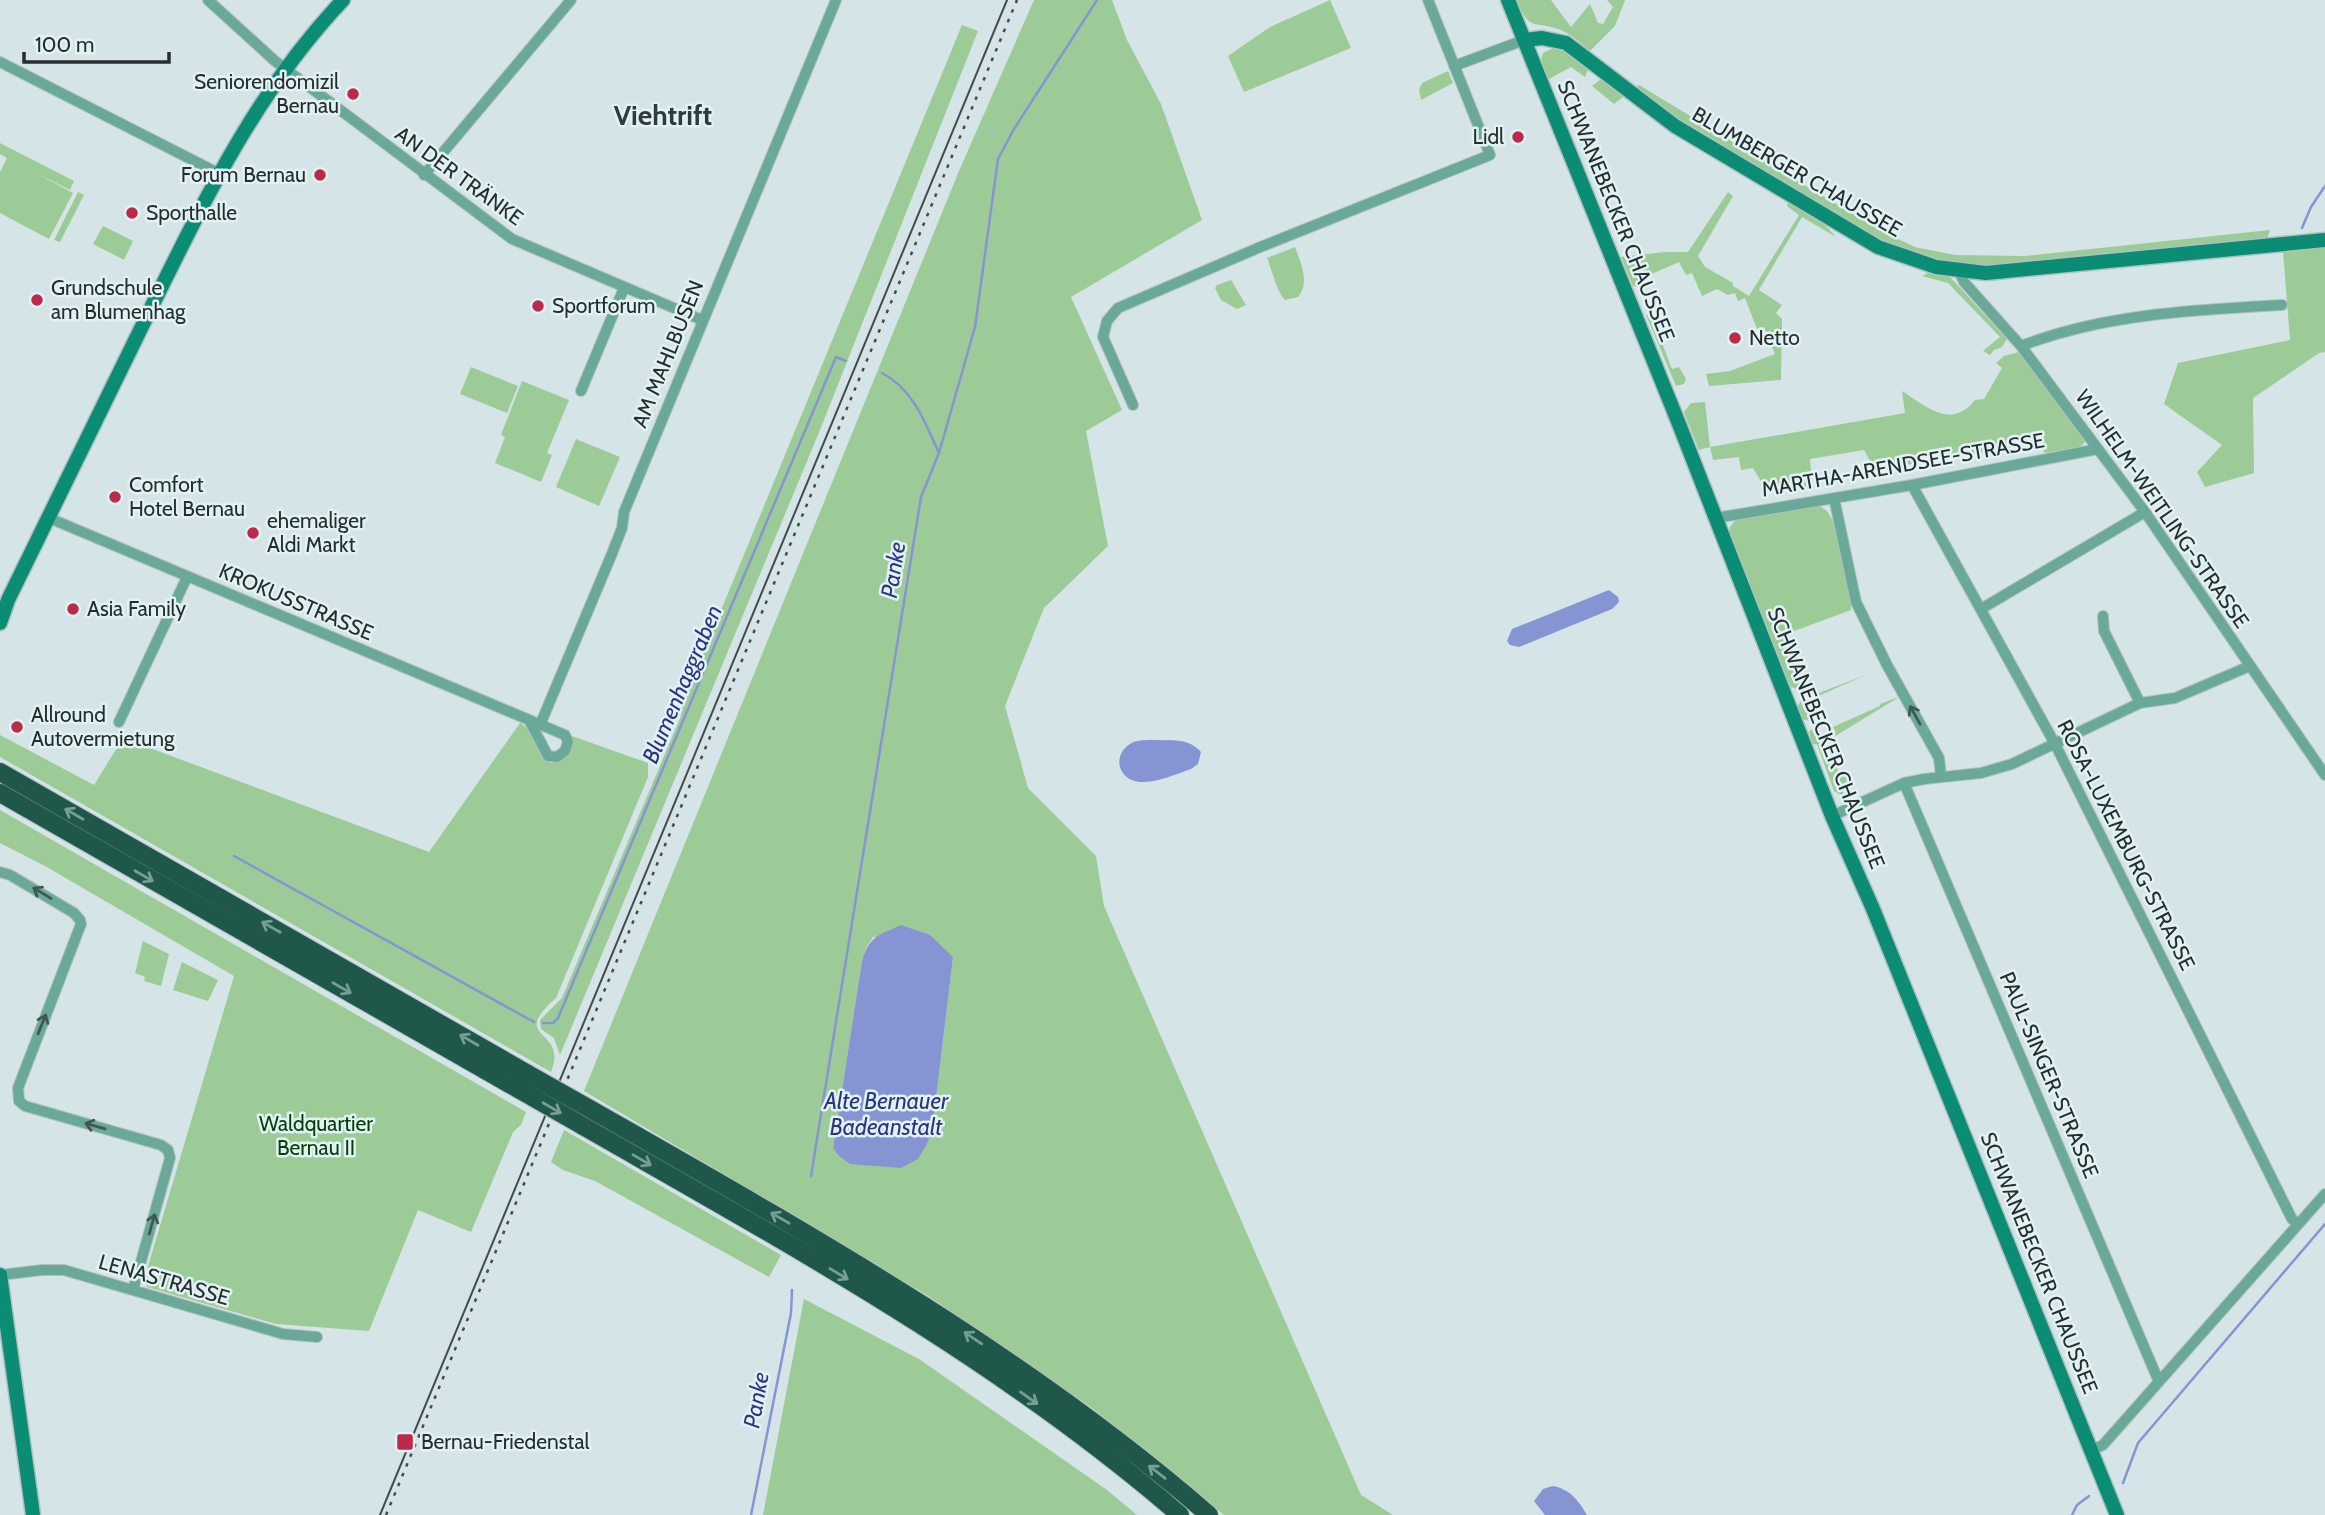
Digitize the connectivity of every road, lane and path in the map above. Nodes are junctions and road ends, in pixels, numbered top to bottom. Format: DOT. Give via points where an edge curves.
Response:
graph roads {
  1 [pos="208,0"];
  2 [pos="343,0"];
  3 [pos="571,0"];
  4 [pos="836,0"];
  5 [pos="1428,0"];
  6 [pos="1508,0"];
  7 [pos="1524,40"];
  8 [pos="0,62"];
  9 [pos="1454,66"];
  10 [pos="285,69"];
  11 [pos="218,173"];
  12 [pos="424,175"];
  13 [pos="2325,240"];
  14 [pos="1959,271"];
  15 [pos="624,288"];
  16 [pos="2282,304"];
  17 [pos="702,320"];
  18 [pos="2021,346"];
  19 [pos="580,391"];
  20 [pos="1133,405"];
  21 [pos="2098,449"];
  22 [pos="1912,485"];
  23 [pos="1833,498"];
  24 [pos="2145,512"];
  25 [pos="49,518"];
  26 [pos="1716,518"];
  27 [pos="187,577"];
  28 [pos="1980,609"];
  29 [pos="2103,616"];
  30 [pos="0,622"];
  31 [pos="2250,666"];
  32 [pos="2140,703"];
  33 [pos="528,720"];
  34 [pos="119,722"];
  35 [pos="540,725"];
  36 [pos="2055,744"];
  37 [pos="0,772"];
  38 [pos="2325,775"];
  39 [pos="1941,777"];
  40 [pos="1904,783"];
  41 [pos="0,793"];
  42 [pos="1832,816"];
  43 [pos="0,872"];
  44 [pos="524,1082"];
  45 [pos="586,1118"];
  46 [pos="2325,1194"];
  47 [pos="2298,1224"];
  48 [pos="0,1275"];
  49 [pos="133,1290"];
  50 [pos="317,1337"];
  51 [pos="7,1368"];
  52 [pos="2159,1382"];
  53 [pos="2094,1457"];
  54 [pos="33,1515"];
  55 [pos="1180,1515"];
  56 [pos="1209,1515"];
  57 [pos="2117,1515"];
  1 -- 10 [label="street, AN DER TRÄNKE"];
  2 -- 10 [label="main road"];
  3 -- 12 [label="street"];
  4 -- 17 [label="street, AM MAHLBUSEN"];
  5 -- 9 [label="street"];
  6 -- 7 [label="main road, SCHWANEBECKER CHAUSSEE"];
  7 -- 9 [label="street"];
  7 -- 14 [label="main road, BLUMBERGER CHAUSSEE" via="1542,38 1566,44 1675,126 1878,247 1906,259"];
  7 -- 26 [label="main road, SCHWANEBECKER CHAUSSEE"];
  8 -- 11 [label="street"];
  9 -- 20 [label="street" via="1490,155 1118,308 1107,321 1103,337"];
  10 -- 11 [label="main road"];
  10 -- 12 [label="street, AN DER TRÄNKE"];
  11 -- 25 [label="main road"];
  12 -- 15 [label="street, AN DER TRÄNKE" via="512,239"];
  13 -- 14 [label="main road, BLUMBERGER CHAUSSEE" via="1986,273"];
  14 -- 18 [label="street, WILHELM-WEITLING-STRASSE"];
  15 -- 17 [label="street, AN DER TRÄNKE"];
  15 -- 19 [label="street"];
  16 -- 18 [label="street" via="2112,320"];
  17 -- 35 [label="street, AM MAHLBUSEN" via="591,607"];
  18 -- 21 [label="street, WILHELM-WEITLING-STRASSE"];
  21 -- 22 [label="street, MARTHA-ARENDSEE-STRASSE"];
  21 -- 24 [label="street, WILHELM-WEITLING-STRASSE"];
  22 -- 23 [label="street, MARTHA-ARENDSEE-STRASSE"];
  22 -- 28 [label="street, ROSA-LUXEMBURG-STRASSE"];
  23 -- 26 [label="street, MARTHA-ARENDSEE-STRASSE"];
  39 -- 23 [label="street, one-way" via="1939,758 1856,603"];
  24 -- 28 [label="street"];
  24 -- 31 [label="street, WILHELM-WEITLING-STRASSE"];
  25 -- 27 [label="street, KROKUSSTRASSE"];
  25 -- 30 [label="main road"];
  26 -- 42 [label="main road, SCHWANEBECKER CHAUSSEE"];
  27 -- 33 [label="street, KROKUSSTRASSE"];
  27 -- 34 [label="street"];
  28 -- 36 [label="street, ROSA-LUXEMBURG-STRASSE"];
  29 -- 32 [label="street" via="2104,631"];
  31 -- 32 [label="street" via="2175,698"];
  31 -- 38 [label="street, WILHELM-WEITLING-STRASSE"];
  32 -- 36 [label="street"];
  33 -- 35 [label="street, KROKUSSTRASSE"];
  33 -- 35 [label="street, KROKUSSTRASSE" via="548,756 558,757 568,742 565,735"];
  36 -- 39 [label="street" via="1994,770"];
  36 -- 47 [label="street, ROSA-LUXEMBURG-STRASSE"];
  44 -- 37 [label="highway, one-way"];
  39 -- 40 [label="street"];
  40 -- 42 [label="street"];
  40 -- 52 [label="street, PAUL-SINGER-STRASSE"];
  41 -- 44 [label="highway, one-way"];
  42 -- 53 [label="main road, SCHWANEBECKER CHAUSSEE"];
  49 -- 43 [label="street, one-way" via="170,1158 168,1150 19,1101 18,1088 81,924 74,912"];
  44 -- 45 [label="highway, bridge"];
  45 -- 55 [label="highway, one-way" via="978,1362 1083,1435"];
  56 -- 45 [label="highway, one-way" via="1086,1416 922,1304 793,1226"];
  46 -- 47 [label="street"];
  47 -- 52 [label="street"];
  48 -- 49 [label="street, LENASTRASSE" via="64,1270"];
  48 -- 51 [label="main road"];
  49 -- 50 [label="street, LENASTRASSE" via="283,1334"];
  51 -- 54 [label="main road"];
  52 -- 53 [label="street"];
  53 -- 57 [label="main road, SCHWANEBECKER CHAUSSEE"];
}
